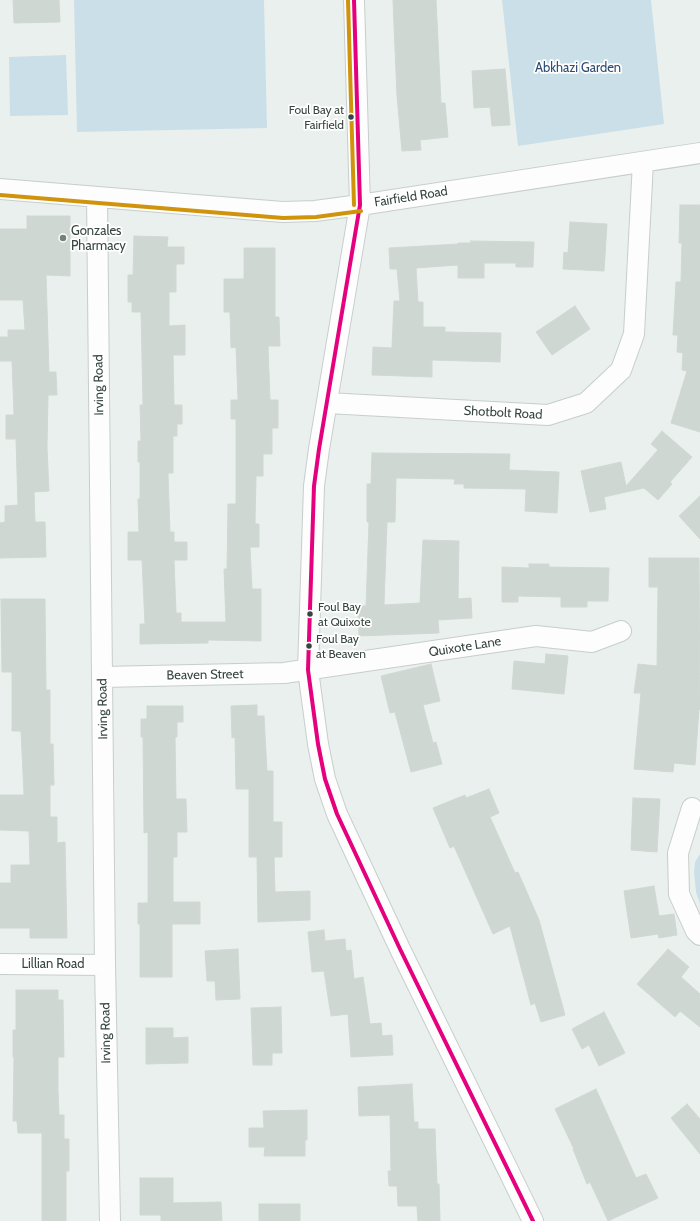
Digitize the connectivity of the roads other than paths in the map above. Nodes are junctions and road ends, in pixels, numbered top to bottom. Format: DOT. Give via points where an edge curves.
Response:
graph roads {
  1 [pos="354,0"];
  2 [pos="700,153"];
  3 [pos="643,162"];
  4 [pos="0,189"];
  5 [pos="96,197"];
  6 [pos="360,205"];
  7 [pos="327,403"];
  8 [pos="621,631"];
  9 [pos="308,670"];
  10 [pos="103,677"];
  11 [pos="692,808"];
  12 [pos="700,935"];
  13 [pos="0,964"];
  14 [pos="105,965"];
  15 [pos="110,1221"];
  16 [pos="533,1221"];
  1 -- 6 [label="street"];
  2 -- 3 [label="street, Fairfield Road"];
  3 -- 6 [label="street, Fairfield Road"];
  3 -- 7 [label="street, Shotbolt Road" via="634,334 621,370 586,403 548,415"];
  4 -- 5 [label="street, Fairfield Road"];
  5 -- 6 [label="street, Fairfield Road" via="283,212"];
  5 -- 10 [label="street, Irving Road"];
  6 -- 7 [label="street"];
  7 -- 9 [label="street" via="314,486"];
  8 -- 9 [label="street, Quixote Lane" via="592,642 536,636"];
  9 -- 10 [label="street, Beaven Street" via="284,673"];
  9 -- 16 [label="street" via="325,779 337,814"];
  10 -- 14 [label="street, Irving Road"];
  11 -- 12 [label="street" via="678,853 680,894"];
  13 -- 14 [label="street, Lillian Road"];
  14 -- 15 [label="street, Irving Road"];
}
